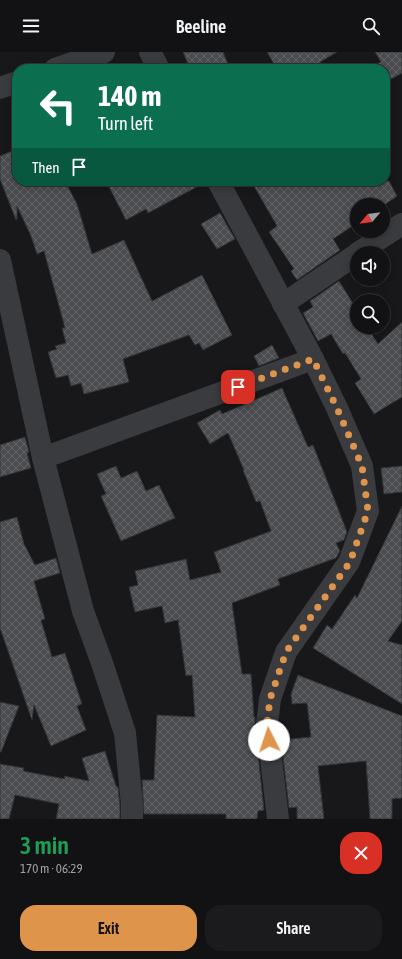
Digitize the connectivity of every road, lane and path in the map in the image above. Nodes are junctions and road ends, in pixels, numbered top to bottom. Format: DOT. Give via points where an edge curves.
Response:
graph roads {
  1 [pos="104,52"];
  2 [pos="150,52"];
  3 [pos="69,64"];
  4 [pos="156,64"];
  5 [pos="12,84"];
  6 [pos="0,88"];
  7 [pos="221,186"];
  8 [pos="402,224"];
  9 [pos="370,246"];
  10 [pos="350,259"];
  11 [pos="0,260"];
  12 [pos="282,304"];
  13 [pos="313,359"];
  14 [pos="43,458"];
  15 [pos="132,819"];
  16 [pos="278,819"];
  1 -- 3 [label="street"];
  2 -- 4 [label="street"];
  5 -- 6 [label="street"];
  7 -- 12 [label="street"];
  8 -- 9 [label="street"];
  10 -- 12 [label="street"];
  11 -- 14 [label="street"];
  12 -- 13 [label="street"];
  13 -- 14 [label="street"];
  13 -- 16 [label="street" via="362,466 368,511 350,562 286,652 270,699 267,724"];
  14 -- 15 [label="street" via="83,611 125,734"];
}
